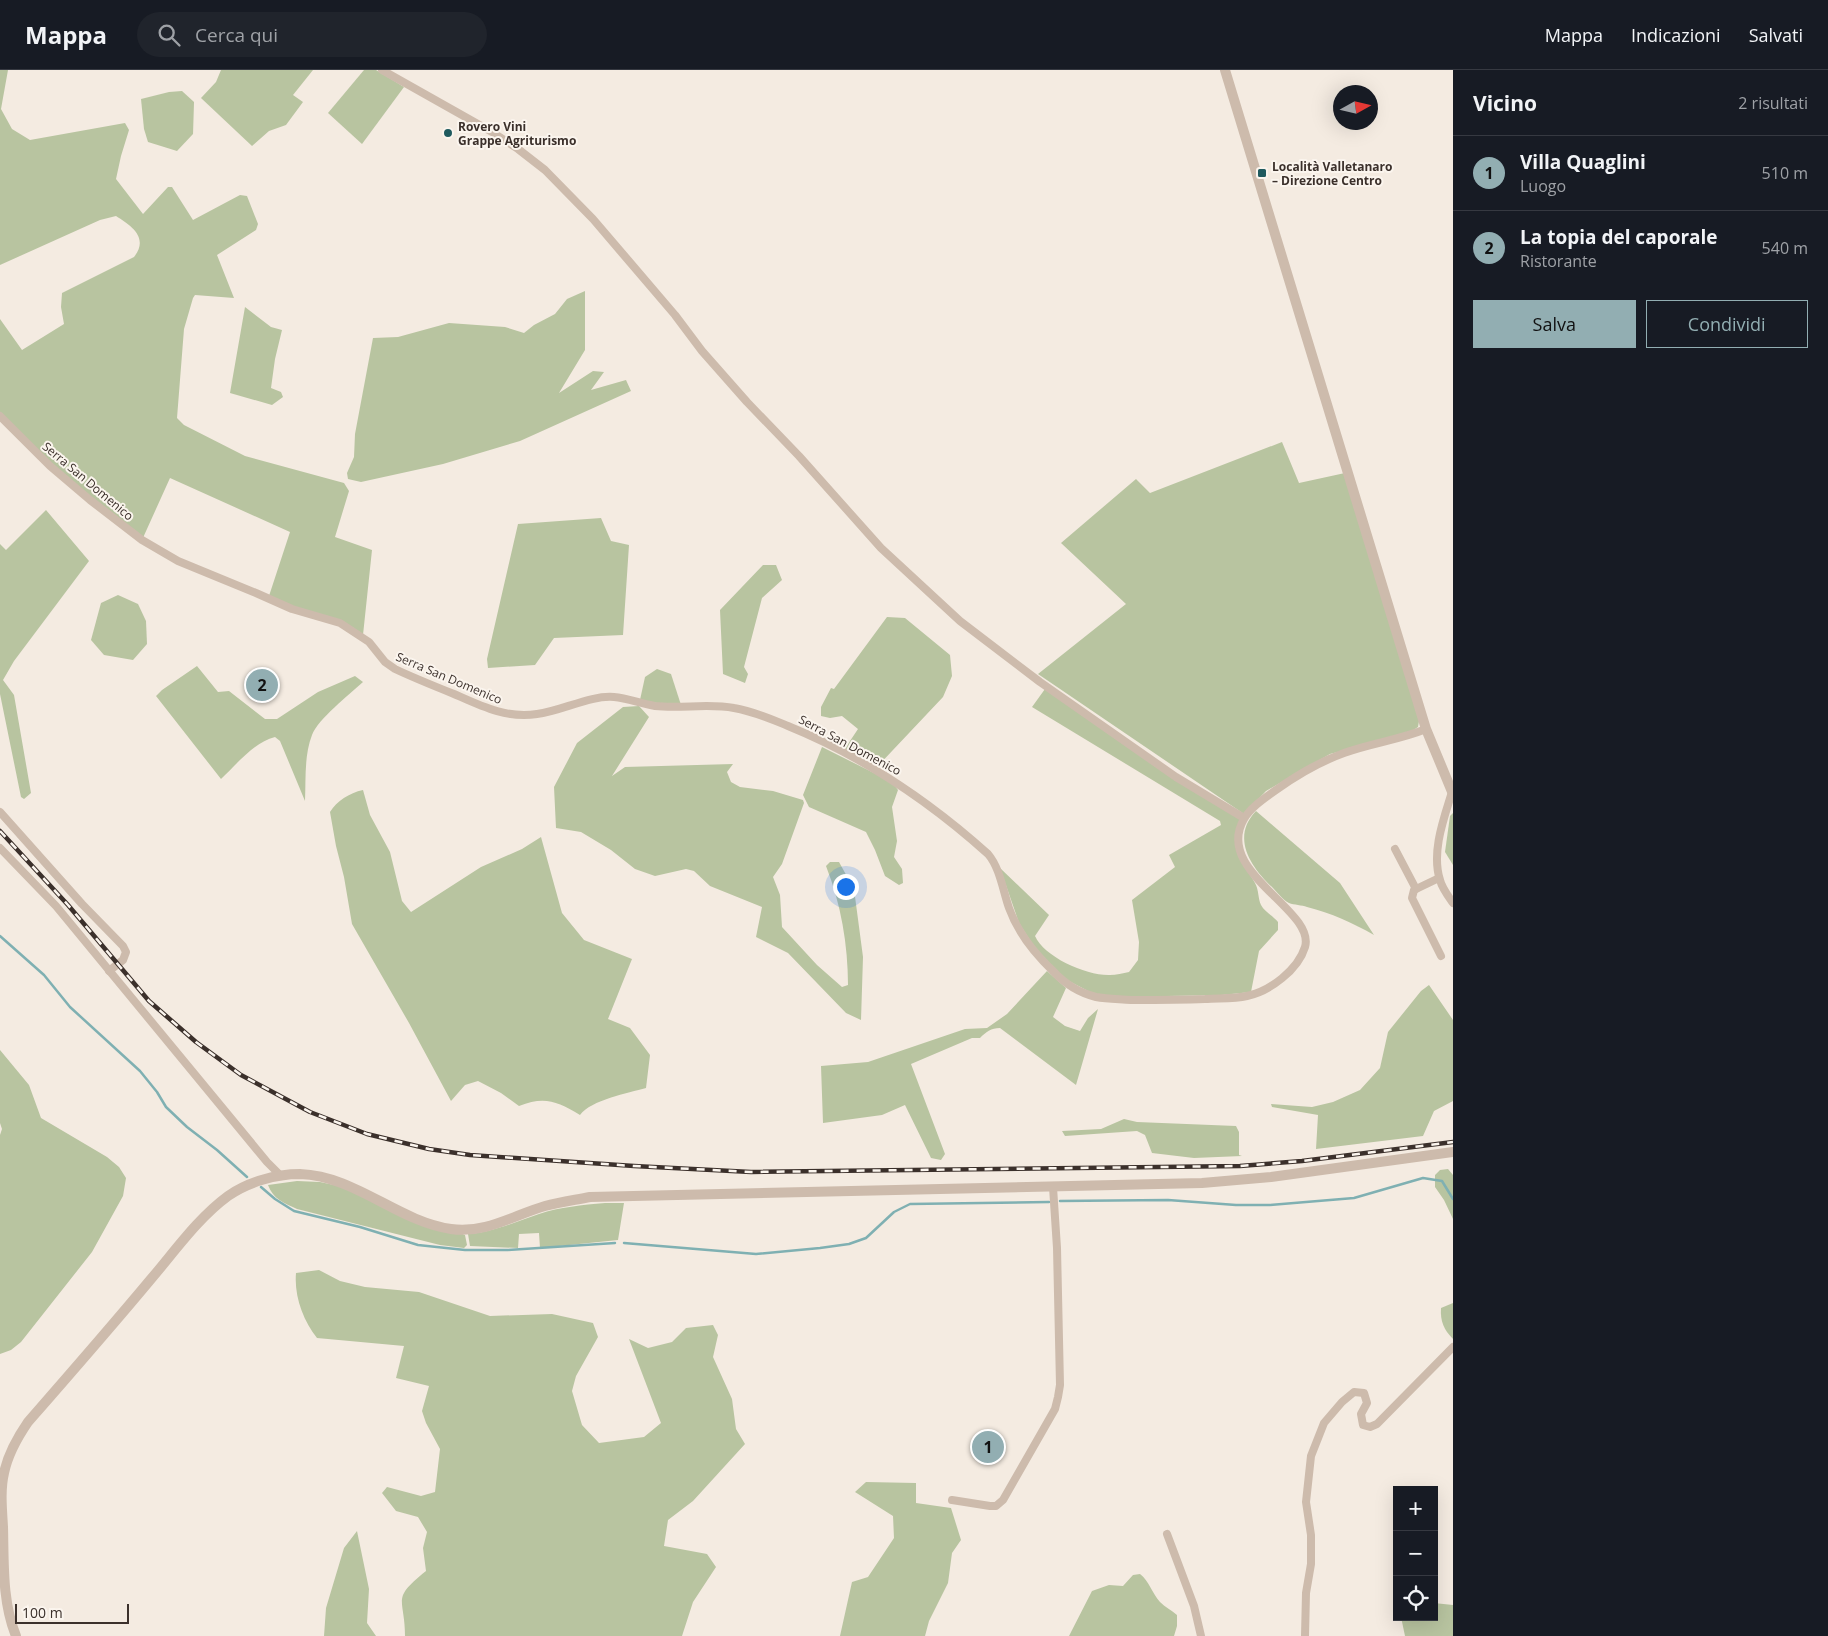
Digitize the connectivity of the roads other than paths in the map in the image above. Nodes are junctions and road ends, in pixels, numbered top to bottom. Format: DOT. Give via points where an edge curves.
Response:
graph roads {
  1 [pos="382,70"];
  2 [pos="1225,70"];
  3 [pos="0,416"];
  4 [pos="1426,729"];
  5 [pos="1453,793"];
  6 [pos="0,812"];
  7 [pos="1244,818"];
  8 [pos="0,848"];
  9 [pos="1395,849"];
  10 [pos="1439,878"];
  11 [pos="1416,889"];
  12 [pos="1453,903"];
  13 [pos="1441,956"];
  14 [pos="109,971"];
  15 [pos="1453,1152"];
  16 [pos="281,1176"];
  17 [pos="1053,1187"];
  18 [pos="1453,1347"];
  19 [pos="952,1500"];
  20 [pos="1167,1534"];
  21 [pos="16,1636"];
  22 [pos="1201,1636"];
  23 [pos="1305,1636"];
  1 -- 7 [label="street" via="492,132 546,170 599,226 747,402 881,548 960,621 1040,682 1176,777"];
  2 -- 4 [label="street"];
  3 -- 7 [label="street, Serra San Domenico" via="50,466 142,540 178,561 292,610 340,623 369,642 395,669 488,709 525,716 614,697 655,706 728,707 772,719 852,756 915,794 988,854 1017,927 1026,941 1054,972 1079,990 1094,996 1165,1001 1247,996 1269,987 1292,968 1306,946 1303,930 1246,865 1239,840"];
  4 -- 5 [label="street"];
  4 -- 7 [label="street" via="1326,760 1260,801"];
  5 -- 10 [label="street" via="1442,824"];
  6 -- 14 [label="street" via="123,946 126,952 123,960"];
  8 -- 14 [label="street" via="56,906"];
  9 -- 11 [label="street"];
  10 -- 11 [label="street"];
  10 -- 12 [label="street"];
  11 -- 13 [label="street" via="1412,894 1413,902"];
  14 -- 16 [label="street"];
  15 -- 17 [label="street" via="1237,1181"];
  16 -- 17 [label="street" via="310,1175 338,1181 426,1222 468,1230 544,1206 590,1197"];
  16 -- 21 [label="street" via="245,1186 212,1210 19,1434 7,1461 2,1494 5,1581"];
  17 -- 19 [label="street" via="1060,1385 1055,1409 1003,1500 996,1506"];
  18 -- 23 [label="street" via="1377,1424 1363,1425 1361,1414 1367,1403 1364,1393 1354,1392 1324,1423 1311,1456 1308,1478 1306,1502 1311,1554"];
  20 -- 22 [label="street" via="1194,1606"];
}
